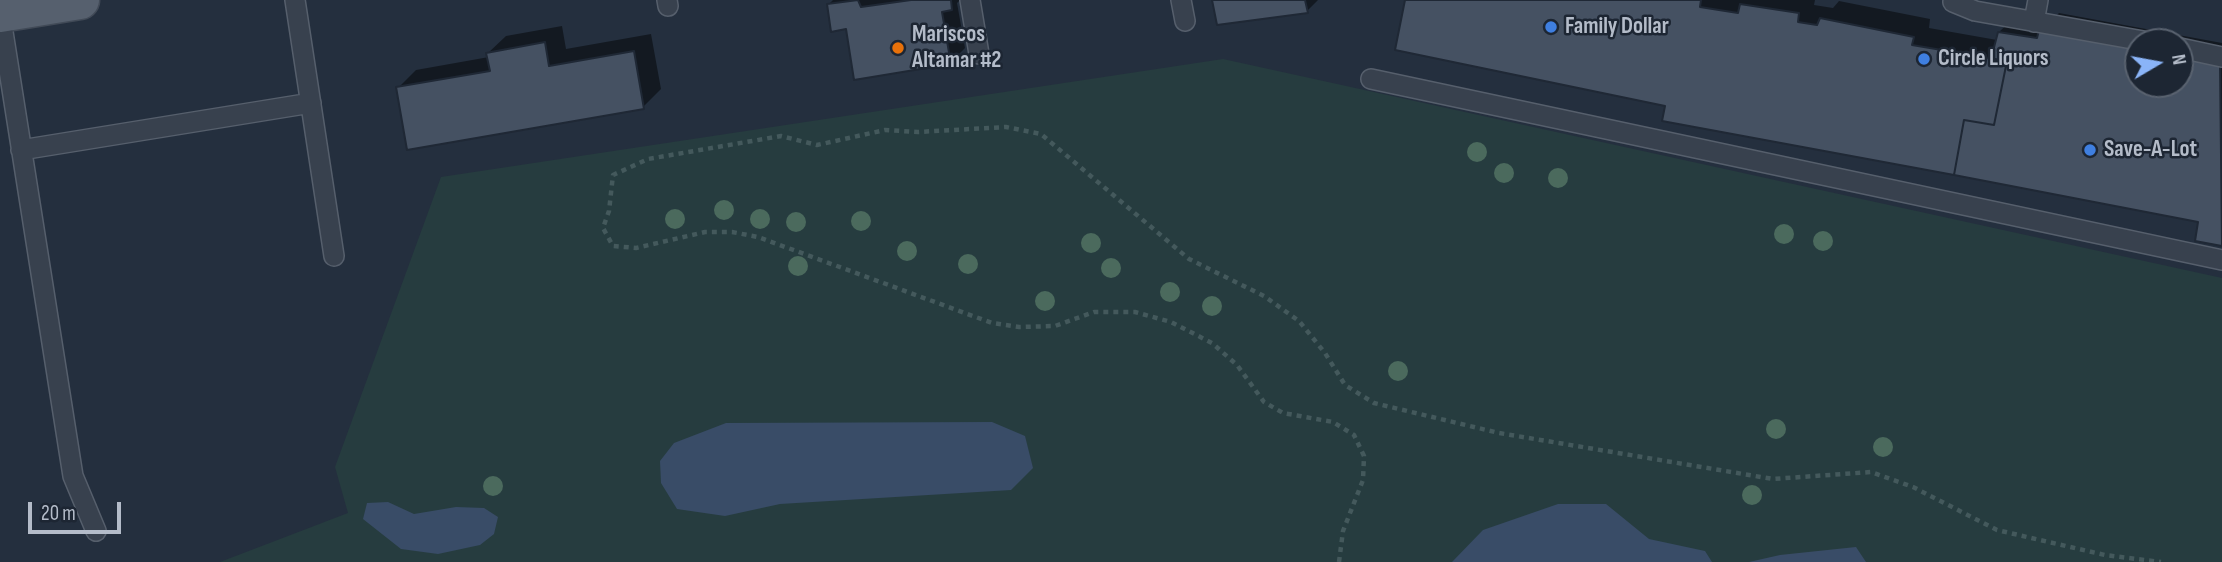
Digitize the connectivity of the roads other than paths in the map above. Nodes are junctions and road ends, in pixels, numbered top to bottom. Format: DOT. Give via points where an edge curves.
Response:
graph roads {
  1 [pos="80,0"];
  2 [pos="295,0"];
  3 [pos="970,0"];
  4 [pos="1181,0"];
  5 [pos="2038,0"];
  6 [pos="1953,2"];
  7 [pos="0,13"];
  8 [pos="1185,22"];
  9 [pos="2034,22"];
  10 [pos="2124,38"];
  11 [pos="2194,51"];
  12 [pos="979,54"];
  13 [pos="2222,57"];
  14 [pos="1371,79"];
  15 [pos="311,103"];
  16 [pos="21,150"];
  17 [pos="334,256"];
  18 [pos="2222,260"];
  19 [pos="96,531"];
  1 -- 7 [label="main road"];
  2 -- 15 [label="lane"];
  3 -- 12 [label="lane"];
  4 -- 8 [label="lane"];
  5 -- 9 [label="lane"];
  6 -- 9 [label="lane"];
  7 -- 16 [label="lane"];
  9 -- 10 [label="lane"];
  11 -- 13 [label="lane"];
  14 -- 18 [label="lane"];
  15 -- 16 [label="lane"];
  15 -- 17 [label="lane"];
  16 -- 19 [label="lane" via="73,476"];
}
